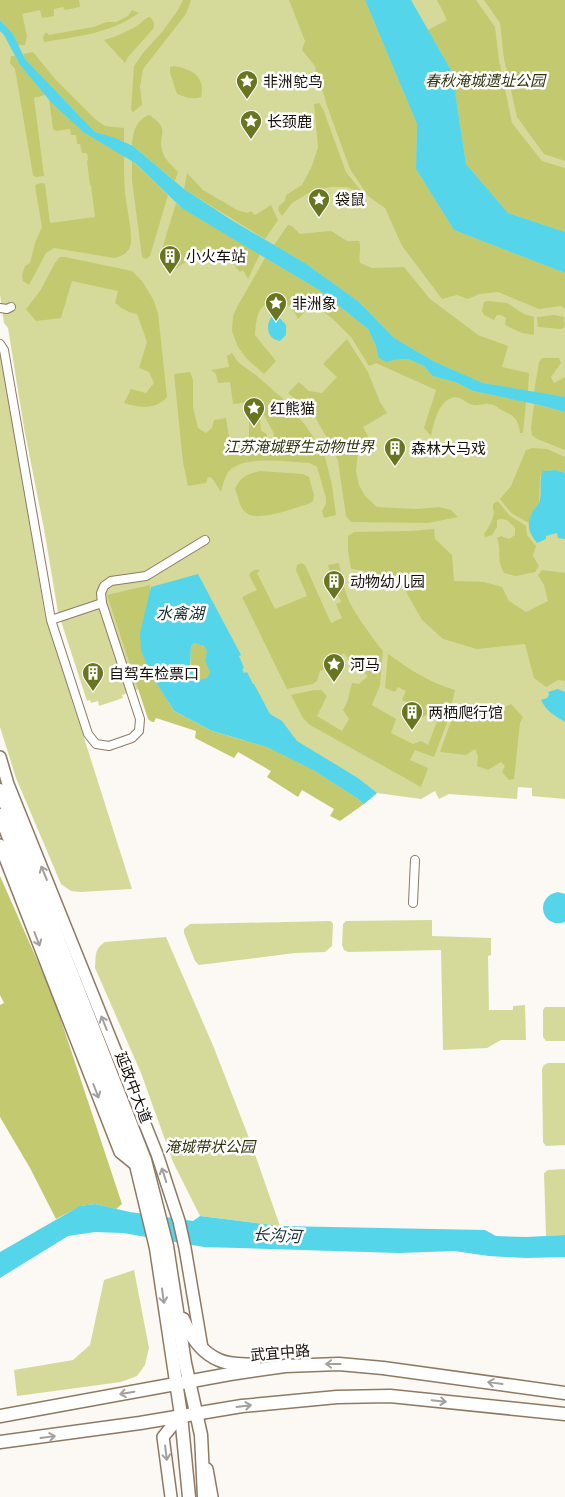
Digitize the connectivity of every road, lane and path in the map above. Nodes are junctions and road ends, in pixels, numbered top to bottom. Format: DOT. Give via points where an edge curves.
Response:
graph roads {
  1 [pos="11,307"];
  2 [pos="0,308"];
  3 [pos="0,344"];
  4 [pos="205,540"];
  5 [pos="102,603"];
  6 [pos="51,620"];
  7 [pos="0,757"];
  8 [pos="0,790"];
  9 [pos="0,815"];
  10 [pos="0,845"];
  11 [pos="415,860"];
  12 [pos="413,903"];
  13 [pos="141,1163"];
  14 [pos="161,1247"];
  15 [pos="177,1304"];
  16 [pos="202,1348"];
  17 [pos="285,1366"];
  18 [pos="189,1382"];
  19 [pos="175,1384"];
  20 [pos="565,1393"];
  21 [pos="196,1413"];
  22 [pos="565,1414"];
  23 [pos="0,1416"];
  24 [pos="181,1416"];
  25 [pos="201,1435"];
  26 [pos="0,1442"];
  27 [pos="171,1497"];
  28 [pos="189,1497"];
  29 [pos="204,1497"];
  30 [pos="212,1497"];
  1 -- 2 [label="street"];
  3 -- 6 [label="street" via="4,350"];
  4 -- 5 [label="street" via="146,576 111,581 101,593"];
  5 -- 6 [label="street"];
  5 -- 6 [label="street" via="140,719 139,731 132,738 109,746 96,744 88,734"];
  16 -- 7 [label="street, one-way" via="179,1221 157,1154"];
  8 -- 13 [label="main road, 延政中大道"];
  9 -- 13 [label="main road, 延政中大道"];
  10 -- 13 [label="street, one-way" via="120,1152"];
  11 -- 12 [label="street"];
  13 -- 14 [label="main road, 延政中大道"];
  14 -- 15 [label="main road, 延政中大道"];
  14 -- 19 [label="main road, 延政中大道, one-way"];
  15 -- 16 [label="main road" via="189,1333"];
  15 -- 18 [label="main road, 延政中大道"];
  16 -- 17 [label="main road" via="220,1361"];
  17 -- 18 [label="main road, 武宜中路"];
  20 -- 17 [label="main road, 武宜中路, one-way" via="374,1367 339,1364"];
  18 -- 19 [label="main road, 武宜中路"];
  18 -- 21 [label="main road, 延政中大道"];
  19 -- 23 [label="main road, 武宜中路, one-way"];
  19 -- 24 [label="main road, 延政中大道"];
  21 -- 22 [label="main road, one-way" via="337,1397 390,1396"];
  21 -- 24 [label="main road"];
  21 -- 25 [label="main road, 延政中大道"];
  26 -- 24 [label="main road, one-way"];
  24 -- 27 [label="street, one-way" via="164,1437"];
  24 -- 28 [label="main road, 延政中大道"];
  25 -- 29 [label="main road, 延政中大道"];
  25 -- 30 [label="street"];
}
